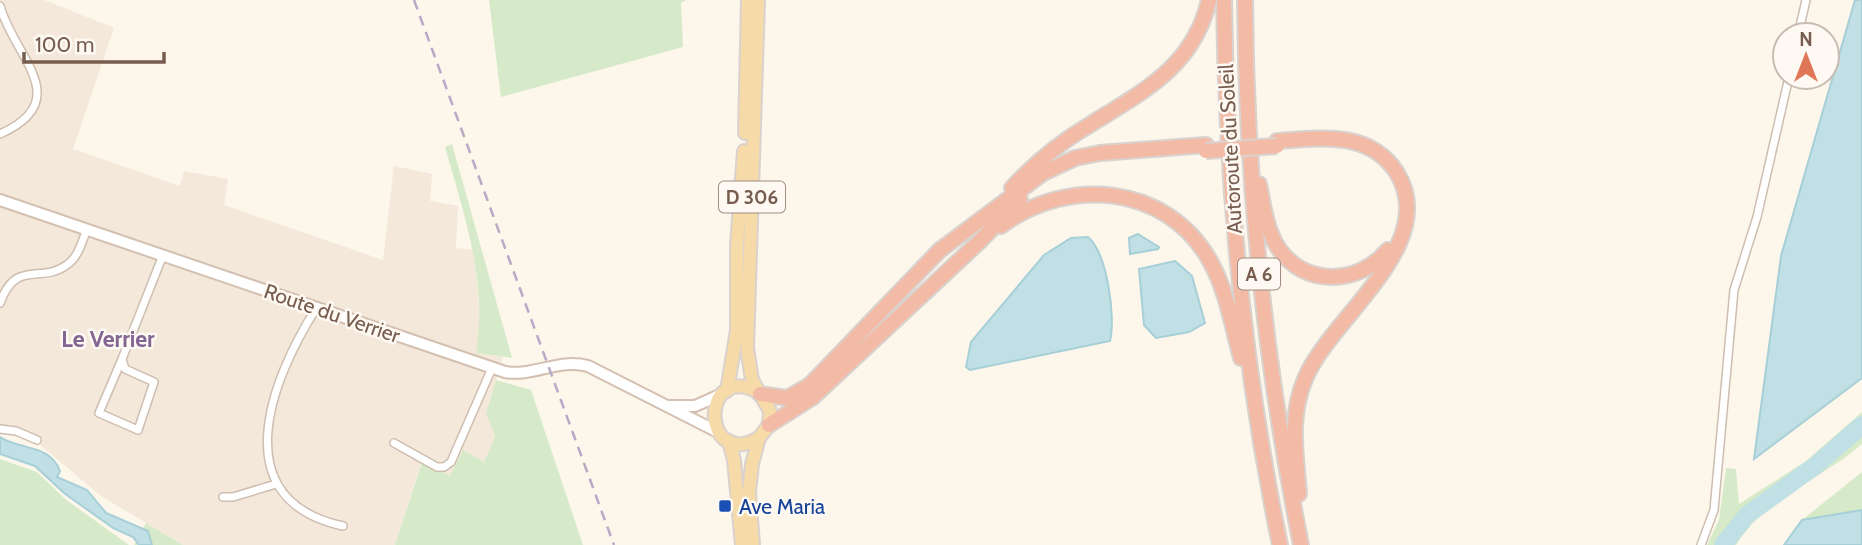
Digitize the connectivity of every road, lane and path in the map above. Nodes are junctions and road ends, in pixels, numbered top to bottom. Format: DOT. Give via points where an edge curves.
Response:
graph roads {
  1 [pos="748,0"];
  2 [pos="758,0"];
  3 [pos="1209,0"];
  4 [pos="1224,0"];
  5 [pos="1245,0"];
  6 [pos="1806,0"];
  7 [pos="0,6"];
  8 [pos="1801,21"];
  9 [pos="1786,91"];
  10 [pos="0,134"];
  11 [pos="1248,139"];
  12 [pos="1277,143"];
  13 [pos="1206,148"];
  14 [pos="0,200"];
  15 [pos="992,209"];
  16 [pos="87,229"];
  17 [pos="980,241"];
  18 [pos="163,255"];
  19 [pos="0,303"];
  20 [pos="317,307"];
  21 [pos="122,359"];
  22 [pos="492,368"];
  23 [pos="724,393"];
  24 [pos="759,393"];
  25 [pos="661,405"];
  26 [pos="769,425"];
  27 [pos="0,429"];
  28 [pos="718,432"];
  29 [pos="1260,432"];
  30 [pos="759,438"];
  31 [pos="37,440"];
  32 [pos="729,441"];
  33 [pos="394,443"];
  34 [pos="276,484"];
  35 [pos="223,497"];
  36 [pos="343,526"];
  37 [pos="743,545"];
  38 [pos="753,545"];
  39 [pos="1280,545"];
  40 [pos="1303,545"];
  41 [pos="1701,545"];
  1 -- 23 [label="main road, D 306" via="737,331"];
  2 -- 24 [label="main road, D 306" via="747,348 748,366"];
  3 -- 15 [label="highway" via="1191,45 1167,75 1063,142"];
  4 -- 29 [label="highway, Autoroute du Soleil / A 6" via="1236,252"];
  5 -- 11 [label="highway, Autoroute du Soleil / A 6"];
  6 -- 8 [label="street"];
  7 -- 10 [label="street" via="38,86 32,112 21,124"];
  9 -- 41 [label="street" via="1757,217 1734,290 1714,510"];
  11 -- 12 [label="highway" via="1270,231 1290,262 1312,275 1334,278 1356,274 1379,260 1391,247 1400,222 1400,198 1386,169 1368,153 1346,145"];
  11 -- 40 [label="highway, Autoroute du Soleil / A 6" via="1274,395"];
  12 -- 13 [label="highway, bridge"];
  12 -- 40 [label="highway" via="1344,138 1369,147 1396,172 1407,208 1404,234 1395,252 1315,357 1299,395 1295,445"];
  13 -- 15 [label="highway" via="1116,151 1075,159 1043,173"];
  13 -- 17 [label="highway" via="1068,167 1019,200"];
  14 -- 16 [label="main road, Route du Verrier"];
  15 -- 24 [label="highway" via="900,288 810,385 787,398"];
  16 -- 18 [label="main road, Route du Verrier"];
  16 -- 19 [label="street" via="69,263 58,270 15,278"];
  17 -- 26 [label="highway" via="813,397"];
  17 -- 29 [label="highway" via="1026,210 1075,194 1121,196 1166,215 1203,249 1220,282"];
  18 -- 20 [label="main road, Route du Verrier"];
  18 -- 21 [label="street"];
  20 -- 22 [label="main road, Route du Verrier"];
  20 -- 34 [label="street" via="294,344 269,410 268,438"];
  21 -- 21 [label="street" via="99,413 138,430 155,382 125,369"];
  22 -- 25 [label="main road, Route du Verrier" via="519,374 574,362"];
  22 -- 33 [label="street" via="451,462 437,467"];
  23 -- 24 [label="main road" via="739,387"];
  23 -- 25 [label="main road, Route du Verrier" via="695,406"];
  23 -- 28 [label="main road" via="713,412"];
  24 -- 26 [label="main road" via="768,405"];
  25 -- 28 [label="main road, Route du Verrier"];
  26 -- 30 [label="main road"];
  27 -- 31 [label="street"];
  28 -- 32 [label="main road"];
  29 -- 39 [label="highway, Autoroute du Soleil / A 6"];
  30 -- 32 [label="main road" via="744,444"];
  30 -- 38 [label="main road" via="749,492"];
  32 -- 37 [label="main road"];
  34 -- 35 [label="street"];
  34 -- 36 [label="street" via="303,513"];
}
